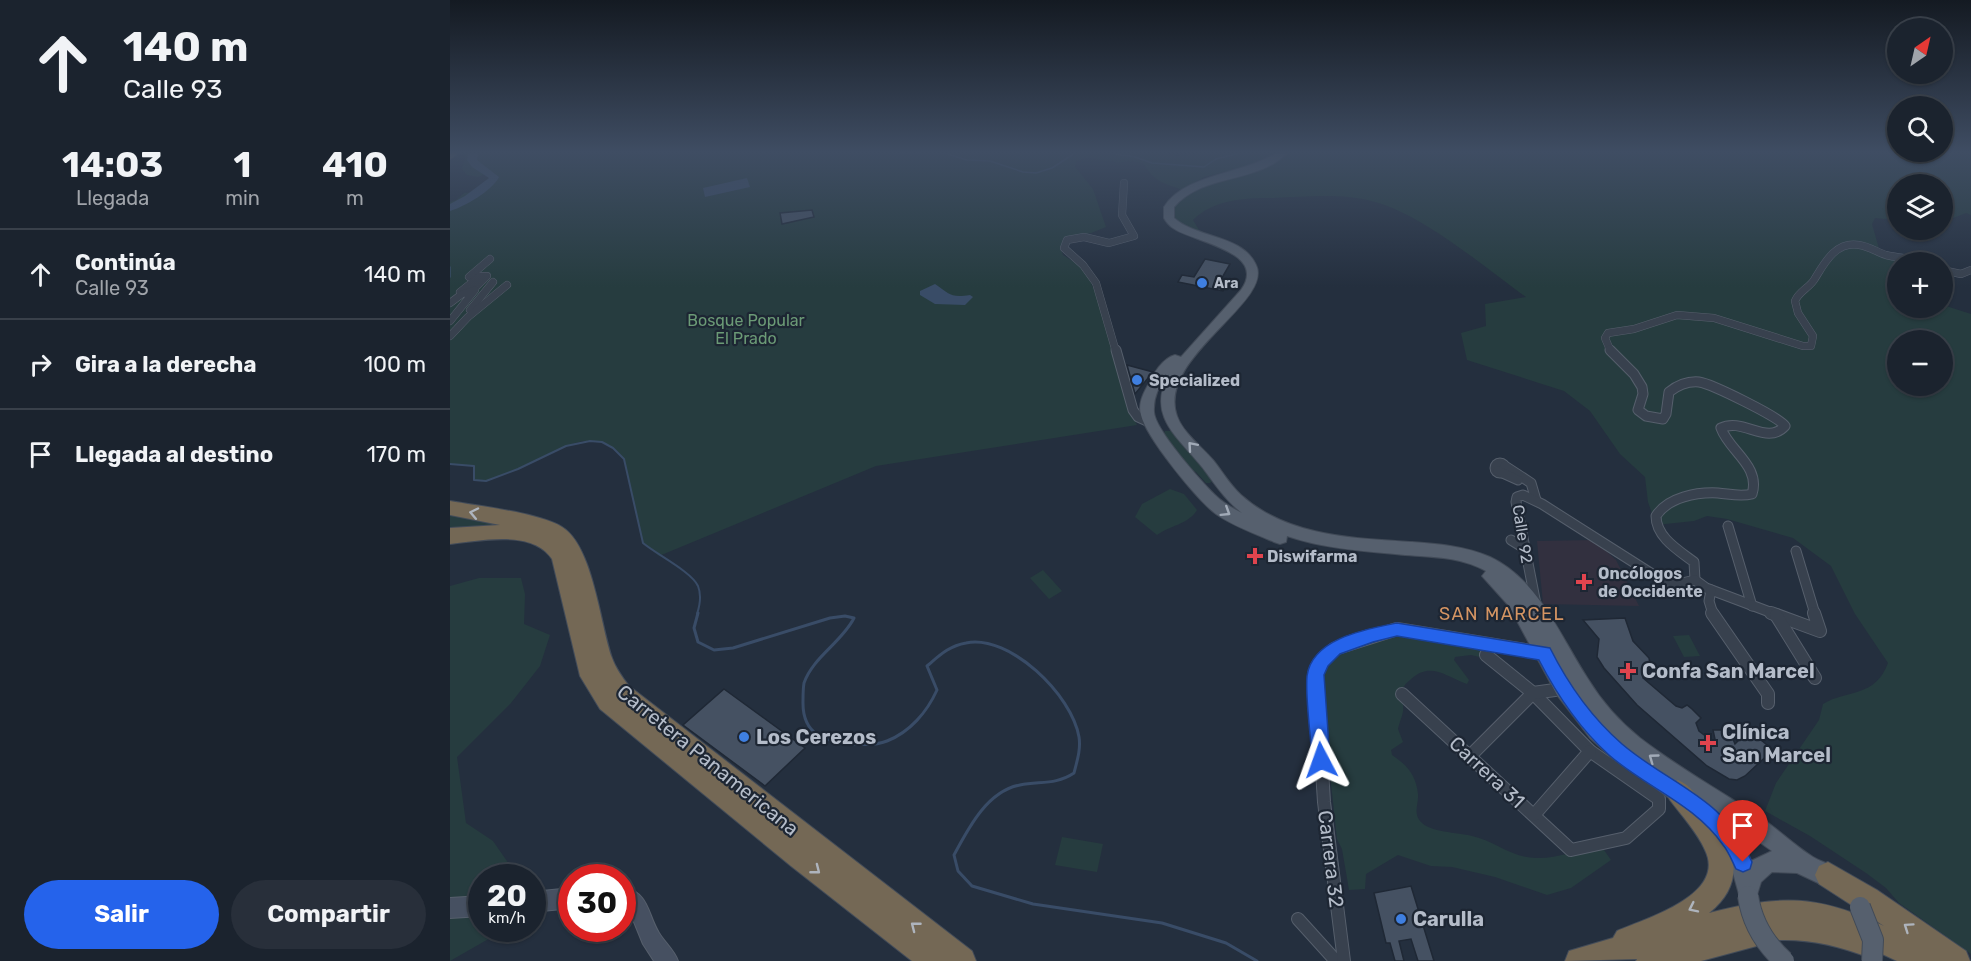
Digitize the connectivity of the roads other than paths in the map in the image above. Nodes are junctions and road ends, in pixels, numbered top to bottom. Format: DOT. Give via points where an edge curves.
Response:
graph roads {
  1 [pos="1123,198"];
  2 [pos="1172,198"];
  3 [pos="1178,198"];
  4 [pos="1887,255"];
  5 [pos="490,260"];
  6 [pos="1971,270"];
  7 [pos="1953,273"];
  8 [pos="493,282"];
  9 [pos="507,285"];
  10 [pos="473,290"];
  11 [pos="450,296"];
  12 [pos="450,303"];
  13 [pos="450,321"];
  14 [pos="461,324"];
  15 [pos="450,336"];
  16 [pos="1149,422"];
  17 [pos="1175,427"];
  18 [pos="1501,468"];
  19 [pos="1219,479"];
  20 [pos="1199,485"];
  21 [pos="1534,499"];
  22 [pos="450,508"];
  23 [pos="1728,526"];
  24 [pos="450,536"];
  25 [pos="1511,540"];
  26 [pos="1524,548"];
  27 [pos="1796,551"];
  28 [pos="1695,580"];
  29 [pos="1526,587"];
  30 [pos="1712,590"];
  31 [pos="1752,606"];
  32 [pos="1776,615"];
  33 [pos="1544,653"];
  34 [pos="1486,655"];
  35 [pos="1815,678"];
  36 [pos="1562,689"];
  37 [pos="1533,693"];
  38 [pos="1402,694"];
  39 [pos="1768,704"];
  40 [pos="1590,751"];
  41 [pos="1470,756"];
  42 [pos="1668,795"];
  43 [pos="1534,814"];
  44 [pos="1804,864"];
  45 [pos="1828,875"];
  46 [pos="1748,891"];
  47 [pos="636,904"];
  48 [pos="468,907"];
  49 [pos="450,908"];
  50 [pos="1298,919"];
  51 [pos="1581,960"];
  52 [pos="668,961"];
  53 [pos="934,961"];
  54 [pos="962,961"];
  55 [pos="1336,961"];
  56 [pos="1344,961"];
  57 [pos="1650,961"];
  58 [pos="1784,961"];
  59 [pos="1872,961"];
  60 [pos="1900,961"];
  61 [pos="1926,961"];
  62 [pos="1956,961"];
  1 -- 16 [label="street" via="1122,215 1134,236 1104,243 1077,236 1068,240 1064,248 1096,282 1133,410"];
  2 -- 16 [label="main road" via="1163,208 1162,216 1171,228 1230,254 1242,276 1237,289 1155,383 1148,397"];
  3 -- 17 [label="main road" via="1168,215 1176,226 1240,253 1250,264 1253,276 1252,284 1170,380 1168,414"];
  4 -- 28 [label="street" via="1852,244 1845,246 1824,261 1813,282 1798,290 1795,307 1813,336 1811,346 1714,318 1677,315 1608,333 1605,338 1611,353 1642,388 1638,410 1646,416 1663,419 1670,392 1682,384 1697,382 1721,388 1778,417 1785,426 1776,434 1732,424 1721,428 1752,474 1756,486 1752,494 1697,494 1670,500 1657,514 1656,525 1662,536 1694,562"];
  5 -- 11 [label="street"];
  6 -- 7 [label="street" via="1968,274"];
  8 -- 14 [label="street"];
  9 -- 14 [label="street"];
  10 -- 12 [label="street"];
  10 -- 12 [label="street" via="487,276 480,276"];
  10 -- 13 [label="street"];
  14 -- 15 [label="street"];
  16 -- 17 [label="main road"];
  16 -- 20 [label="main road"];
  19 -- 17 [label="main road, one-way"];
  18 -- 21 [label="street" via="1532,485"];
  19 -- 20 [label="main road"];
  19 -- 29 [label="main road" via="1235,500 1287,531 1311,538 1466,555"];
  20 -- 33 [label="main road, one-way" via="1223,511 1296,544 1452,560 1476,569 1503,586 1520,604"];
  21 -- 26 [label="street, Calle 92" via="1517,497"];
  21 -- 28 [label="street" via="1660,579 1680,584"];
  54 -- 22 [label="highway, Carretera Panamericana, one-way" via="621,693 602,660 573,552 564,538 541,526"];
  23 -- 31 [label="street"];
  24 -- 53 [label="highway, Carretera Panamericana, one-way" via="520,534 550,542 561,557 591,676 608,702"];
  25 -- 26 [label="street"];
  26 -- 29 [label="street, Calle 92"];
  27 -- 32 [label="street" via="1820,631"];
  28 -- 30 [label="street"];
  44 -- 29 [label="main road, one-way" via="1752,822 1683,779 1616,728 1584,688"];
  30 -- 31 [label="street"];
  30 -- 39 [label="street" via="1711,611 1768,694"];
  31 -- 32 [label="street"];
  32 -- 35 [label="street"];
  33 -- 36 [label="main road"];
  33 -- 56 [label="street, Carrera 32" via="1397,630 1335,649 1322,661 1316,675 1324,802"];
  34 -- 37 [label="street"];
  36 -- 37 [label="street"];
  36 -- 42 [label="main road" via="1616,750"];
  37 -- 40 [label="street"];
  37 -- 41 [label="street"];
  38 -- 41 [label="street, Carrera 31"];
  40 -- 42 [label="street"];
  40 -- 43 [label="street"];
  41 -- 43 [label="street, Carrera 31"];
  42 -- 43 [label="street, Carrera 31" via="1659,809 1626,838 1571,850"];
  42 -- 46 [label="main road" via="1707,813 1730,838 1743,862"];
  42 -- 51 [label="highway, one-way" via="1708,831 1719,852 1721,876 1714,893 1701,905"];
  44 -- 45 [label="main road"];
  44 -- 46 [label="main road" via="1782,860 1764,865 1752,877"];
  45 -- 59 [label="main road, bridge" via="1860,907 1874,943"];
  62 -- 45 [label="highway, one-way"];
  46 -- 58 [label="main road, bridge" via="1759,932"];
  47 -- 52 [label="street" via="658,951"];
  48 -- 49 [label="street"];
  50 -- 55 [label="street"];
  51 -- 61 [label="highway" via="1749,916 1783,912 1816,914 1851,924"];
  57 -- 60 [label="highway" via="1768,928 1790,926 1840,934"];
}
